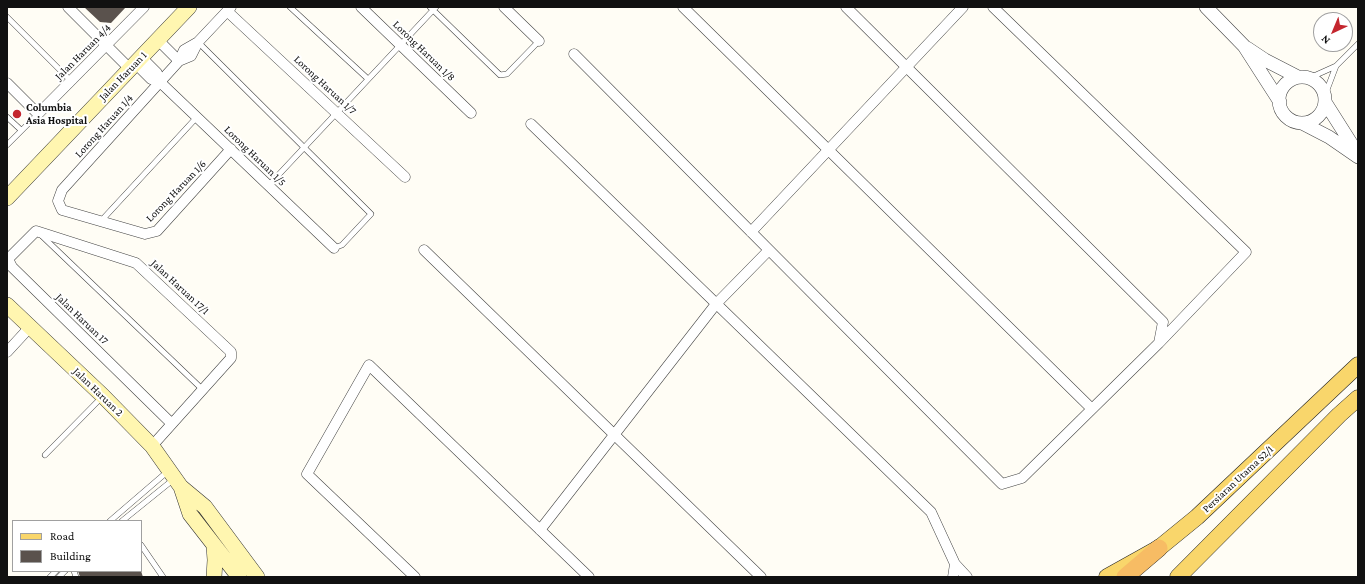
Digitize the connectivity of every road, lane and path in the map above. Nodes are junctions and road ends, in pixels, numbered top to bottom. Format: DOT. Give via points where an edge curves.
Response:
graph roads {
  1 [pos="68,7"];
  2 [pos="144,7"];
  3 [pos="189,7"];
  4 [pos="290,7"];
  5 [pos="361,7"];
  6 [pos="504,7"];
  7 [pos="683,7"];
  8 [pos="846,7"];
  9 [pos="963,7"];
  10 [pos="993,7"];
  11 [pos="1206,7"];
  12 [pos="433,8"];
  13 [pos="229,9"];
  14 [pos="7,17"];
  15 [pos="158,40"];
  16 [pos="539,41"];
  17 [pos="198,42"];
  18 [pos="400,44"];
  19 [pos="1358,44"];
  20 [pos="107,45"];
  21 [pos="1244,46"];
  22 [pos="574,54"];
  23 [pos="179,61"];
  24 [pos="135,63"];
  25 [pos="1336,66"];
  26 [pos="906,67"];
  27 [pos="1302,77"];
  28 [pos="368,79"];
  29 [pos="71,80"];
  30 [pos="160,82"];
  31 [pos="7,84"];
  32 [pos="1325,98"];
  33 [pos="1280,102"];
  34 [pos="336,113"];
  35 [pos="471,113"];
  36 [pos="38,114"];
  37 [pos="7,117"];
  38 [pos="197,117"];
  39 [pos="1302,123"];
  40 [pos="531,124"];
  41 [pos="21,130"];
  42 [pos="7,145"];
  43 [pos="303,148"];
  44 [pos="231,150"];
  45 [pos="828,150"];
  46 [pos="1358,155"];
  47 [pos="405,177"];
  48 [pos="268,186"];
  49 [pos="7,198"];
  50 [pos="62,210"];
  51 [pos="101,221"];
  52 [pos="36,231"];
  53 [pos="751,232"];
  54 [pos="334,248"];
  55 [pos="424,250"];
  56 [pos="769,250"];
  57 [pos="716,304"];
  58 [pos="7,305"];
  59 [pos="30,327"];
  60 [pos="1159,344"];
  61 [pos="7,350"];
  62 [pos="1358,365"];
  63 [pos="202,389"];
  64 [pos="103,396"];
  65 [pos="1358,398"];
  66 [pos="1092,409"];
  67 [pos="171,423"];
  68 [pos="614,435"];
  69 [pos="152,446"];
  70 [pos="45,455"];
  71 [pos="175,478"];
  72 [pos="112,520"];
  73 [pos="124,520"];
  74 [pos="540,530"];
  75 [pos="214,546"];
  76 [pos="142,547"];
  77 [pos="1159,548"];
  78 [pos="247,562"];
  79 [pos="955,564"];
  80 [pos="234,574"];
  81 [pos="162,577"];
  82 [pos="214,577"];
  83 [pos="257,577"];
  84 [pos="415,577"];
  85 [pos="589,577"];
  86 [pos="761,577"];
  87 [pos="953,577"];
  88 [pos="967,577"];
  89 [pos="1107,577"];
  90 [pos="1125,577"];
  91 [pos="1178,577"];
  1 -- 20 [label="street, Lorong Haruan 1/5"];
  2 -- 20 [label="street, Jalan Haruan 4/4"];
  3 -- 15 [label="main road, Jalan Haruan 1"];
  4 -- 28 [label="lane"];
  5 -- 18 [label="street, Lorong Haruan 1/8"];
  6 -- 16 [label="street"];
  7 -- 45 [label="street"];
  8 -- 26 [label="street"];
  9 -- 26 [label="street"];
  10 -- 60 [label="street" via="1246,252"];
  11 -- 21 [label="street"];
  12 -- 16 [label="lane" via="500,75 508,74"];
  12 -- 18 [label="lane"];
  13 -- 17 [label="street, Lorong Haruan 1/4"];
  13 -- 34 [label="street, Lorong Haruan 1/7"];
  14 -- 29 [label="lane"];
  15 -- 23 [label="street"];
  15 -- 24 [label="main road, Jalan Haruan 1"];
  17 -- 23 [label="street, Lorong Haruan 1/4" via="184,50"];
  17 -- 43 [label="lane"];
  18 -- 28 [label="lane"];
  18 -- 35 [label="street, Lorong Haruan 1/8"];
  19 -- 25 [label="lane"];
  20 -- 24 [label="street, Lorong Haruan 1/5"];
  20 -- 29 [label="street, Jalan Haruan 4/4"];
  21 -- 27 [label="street" via="1265,60"];
  21 -- 33 [label="street"];
  22 -- 53 [label="street"];
  23 -- 30 [label="street, Lorong Haruan 1/4"];
  24 -- 30 [label="street, Lorong Haruan 1/5" via="157,73"];
  24 -- 49 [label="main road, Jalan Haruan 1"];
  25 -- 27 [label="lane" via="1316,75"];
  25 -- 32 [label="lane"];
  26 -- 45 [label="street"];
  26 -- 60 [label="street" via="1163,322"];
  27 -- 32 [label="street" via="1318,83"];
  27 -- 33 [label="street" via="1292,80 1282,89"];
  28 -- 34 [label="lane"];
  29 -- 36 [label="street, Jalan Haruan 4/4"];
  30 -- 38 [label="street, Lorong Haruan 1/5"];
  30 -- 50 [label="street, Lorong Haruan 1/4" via="62,190 58,201"];
  31 -- 36 [label="street"];
  32 -- 39 [label="street" via="1324,109 1320,115"];
  32 -- 46 [label="street"];
  33 -- 39 [label="street" via="1281,108 1290,119"];
  34 -- 43 [label="lane"];
  34 -- 47 [label="street, Lorong Haruan 1/7"];
  36 -- 41 [label="lane"];
  37 -- 41 [label="lane"];
  38 -- 44 [label="street, Lorong Haruan 1/5"];
  38 -- 51 [label="lane"];
  39 -- 46 [label="street"];
  40 -- 57 [label="street"];
  41 -- 42 [label="lane"];
  43 -- 48 [label="lane"];
  43 -- 54 [label="lane" via="371,214 342,245"];
  44 -- 48 [label="street, Lorong Haruan 1/5"];
  44 -- 51 [label="street, Lorong Haruan 1/6" via="157,231 145,234"];
  45 -- 53 [label="street"];
  45 -- 66 [label="street"];
  48 -- 54 [label="street, Lorong Haruan 1/5"];
  50 -- 51 [label="street, Lorong Haruan 1/6"];
  52 -- 63 [label="lane"];
  52 -- 63 [label="street, Jalan Haruan 17/1" via="136,262 231,352 231,358"];
  52 -- 67 [label="street, Jalan Haruan 17" via="8,259 12,267"];
  53 -- 56 [label="street"];
  55 -- 68 [label="street"];
  56 -- 57 [label="street"];
  56 -- 66 [label="street" via="1002,484 1022,478"];
  57 -- 68 [label="street"];
  57 -- 79 [label="street" via="931,512"];
  58 -- 59 [label="main road, Jalan Haruan 2"];
  59 -- 61 [label="street"];
  59 -- 64 [label="main road, Jalan Haruan 2"];
  60 -- 66 [label="street"];
  62 -- 77 [label="main road, Persiaran Utama S2/1" via="1197,517"];
  63 -- 67 [label="street"];
  64 -- 69 [label="main road, Jalan Haruan 2"];
  64 -- 70 [label="lane"];
  65 -- 91 [label="main road"];
  67 -- 69 [label="street"];
  68 -- 74 [label="street"];
  68 -- 86 [label="street"];
  69 -- 71 [label="main road, Jalan Haruan 2"];
  71 -- 72 [label="lane"];
  71 -- 73 [label="lane"];
  71 -- 75 [label="main road, Jalan Haruan 2" via="190,514"];
  71 -- 78 [label="main road, Jalan Haruan 2" via="205,507"];
  74 -- 84 [label="street" via="369,365 307,474"];
  74 -- 85 [label="street"];
  75 -- 80 [label="main road, Jalan Haruan 2"];
  75 -- 82 [label="main road"];
  76 -- 81 [label="lane"];
  77 -- 89 [label="main road, Persiaran Utama S2/1"];
  77 -- 90 [label="highway"];
  78 -- 80 [label="lane"];
  78 -- 83 [label="main road, Jalan Haruan 2"];
  79 -- 87 [label="street"];
  79 -- 88 [label="street"];
}
